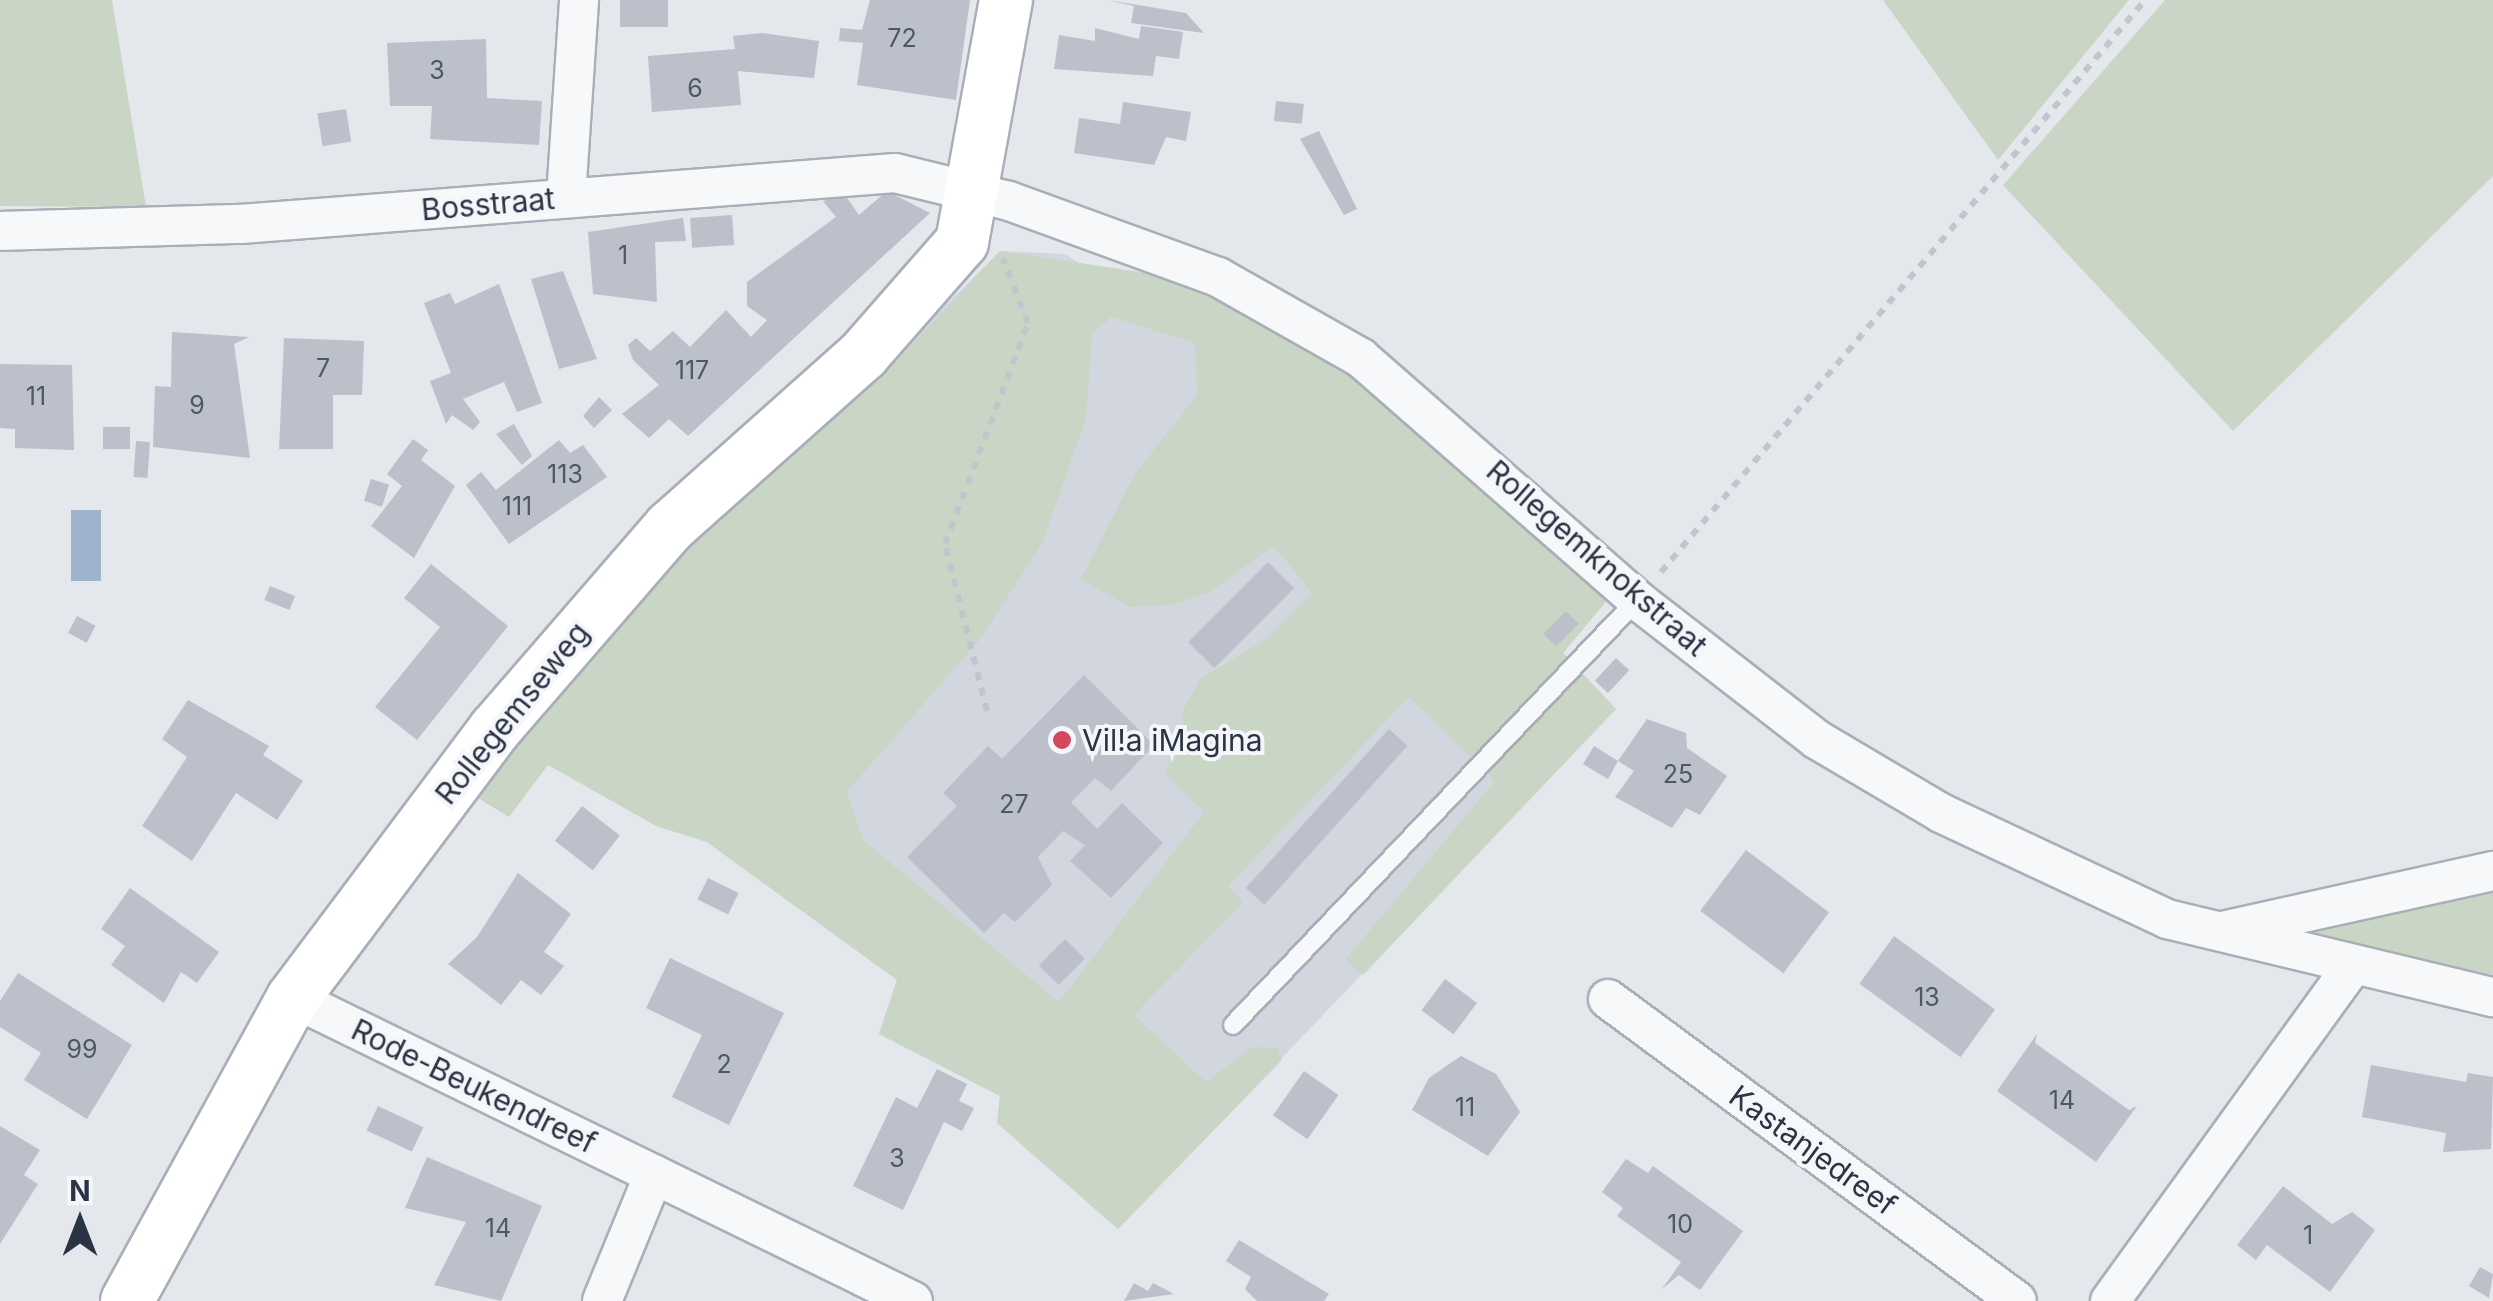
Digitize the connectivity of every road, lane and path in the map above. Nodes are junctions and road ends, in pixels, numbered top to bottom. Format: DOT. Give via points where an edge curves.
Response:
graph roads {
  1 [pos="579,0"];
  2 [pos="1006,0"];
  3 [pos="2145,0"];
  4 [pos="566,198"];
  5 [pos="972,206"];
  6 [pos="0,231"];
  7 [pos="1637,600"];
  8 [pos="987,711"];
  9 [pos="2493,870"];
  10 [pos="2218,932"];
  11 [pos="2353,965"];
  12 [pos="2493,997"];
  13 [pos="293,998"];
  14 [pos="1608,999"];
  15 [pos="1233,1026"];
  16 [pos="654,1174"];
  17 [pos="2128,1295"];
  18 [pos="128,1301"];
  19 [pos="602,1301"];
  20 [pos="913,1301"];
  21 [pos="2018,1301"];
  1 -- 4 [label="street"];
  2 -- 5 [label="street"];
  3 -- 7 [label="path"];
  4 -- 5 [label="street, Bosstraat" via="895,173"];
  4 -- 6 [label="street, Bosstraat" via="241,224"];
  5 -- 7 [label="street, Rollegemknokstraat" via="1218,277 1315,328 1394,380"];
  5 -- 8 [label="path" via="1000,251 1028,323 945,544"];
  5 -- 13 [label="street, Rollegemseweg" via="863,355 670,527 588,620"];
  7 -- 10 [label="street, Rollegemknokstraat" via="1816,739 1941,813 2064,878"];
  7 -- 15 [label="lane"];
  9 -- 10 [label="street"];
  10 -- 11 [label="street, Rollegemknokstraat"];
  11 -- 12 [label="street, Rollegemknokstraat"];
  11 -- 17 [label="street"];
  13 -- 16 [label="street, Rode-Beukendreef"];
  13 -- 18 [label="street, Rollegemseweg"];
  14 -- 21 [label="street, Kastanjedreef"];
  16 -- 19 [label="street"];
  16 -- 20 [label="street, Rode-Beukendreef"];
}
